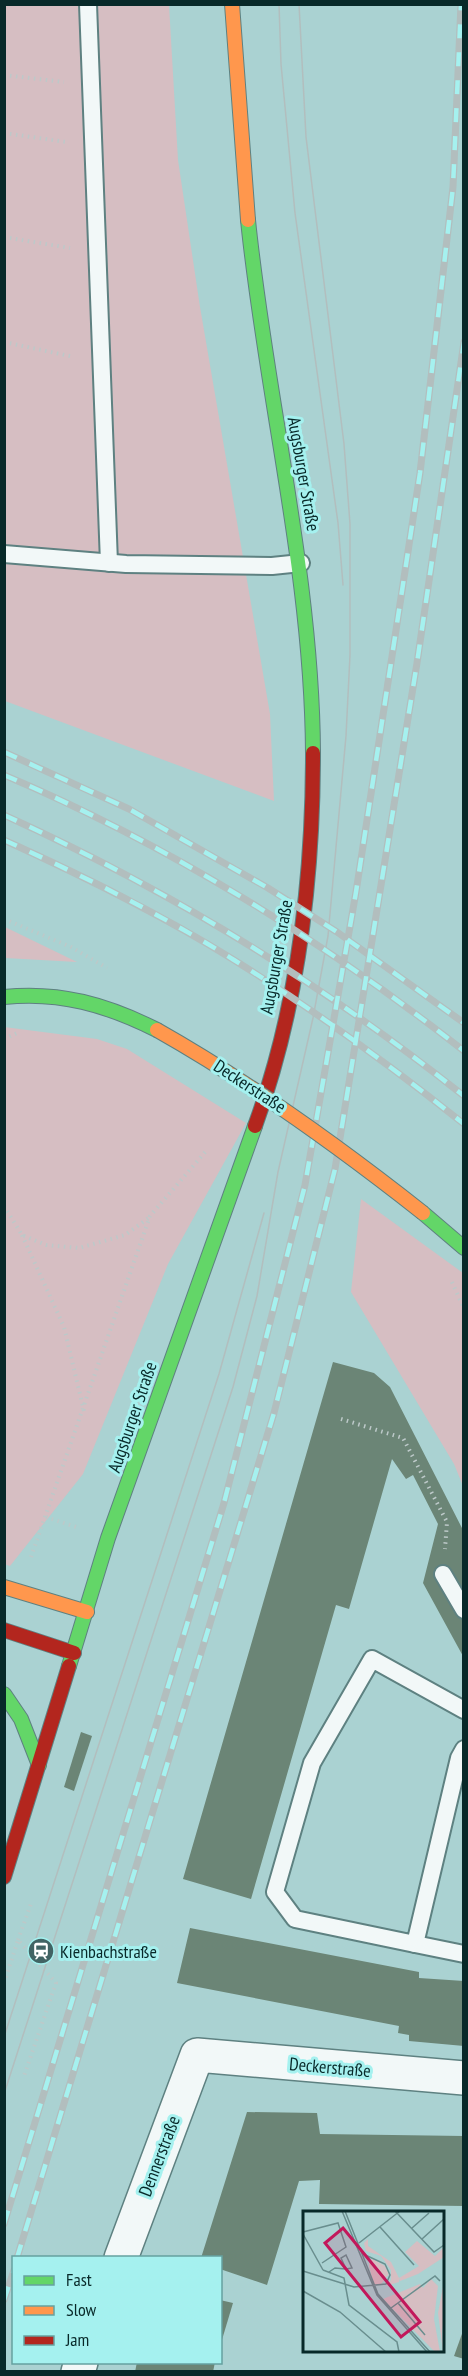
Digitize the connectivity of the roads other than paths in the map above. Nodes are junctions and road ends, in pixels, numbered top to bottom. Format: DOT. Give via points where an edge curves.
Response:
graph roads {
  1 [pos="88,4"];
  2 [pos="232,4"];
  3 [pos="4,554"];
  4 [pos="109,563"];
  5 [pos="301,563"];
  6 [pos="4,997"];
  7 [pos="464,1248"];
  8 [pos="444,1574"];
  9 [pos="4,1587"];
  10 [pos="464,1610"];
  11 [pos="87,1612"];
  12 [pos="4,1630"];
  13 [pos="74,1653"];
  14 [pos="4,1695"];
  15 [pos="464,1710"];
  16 [pos="462,1756"];
  17 [pos="39,1765"];
  18 [pos="4,1877"];
  19 [pos="415,1944"];
  20 [pos="464,1954"];
  21 [pos="197,2055"];
  22 [pos="464,2078"];
  23 [pos="122,2256"];
  1 -- 4 [label="lane"];
  2 -- 5 [label="main road, Augsburger Straße" via="247,234"];
  3 -- 4 [label="lane"];
  4 -- 5 [label="lane"];
  5 -- 11 [label="main road, Augsburger Straße" via="310,668 312,789 299,948 278,1052 261,1110 108,1538"];
  6 -- 7 [label="main road, Deckerstraße, bridge" via="44,993 72,996 104,1005 157,1030 231,1072 304,1121"];
  8 -- 10 [label="lane"];
  9 -- 11 [label="main road"];
  11 -- 13 [label="main road, Augsburger Straße"];
  12 -- 13 [label="main road"];
  13 -- 17 [label="main road, Augsburger Straße"];
  14 -- 17 [label="main road" via="28,1732"];
  15 -- 19 [label="lane" via="372,1659 312,1763 275,1892 295,1919"];
  16 -- 19 [label="lane"];
  17 -- 18 [label="main road, Augsburger Straße"];
  19 -- 20 [label="lane"];
  21 -- 22 [label="street, Deckerstraße"];
  21 -- 23 [label="street, Dennerstraße"];
}
